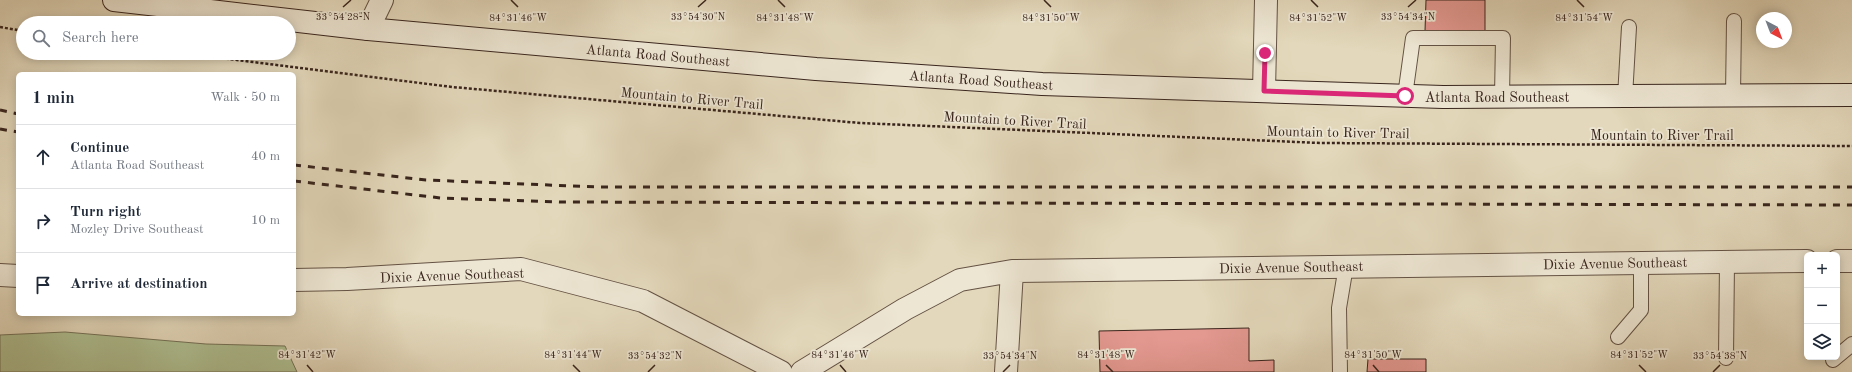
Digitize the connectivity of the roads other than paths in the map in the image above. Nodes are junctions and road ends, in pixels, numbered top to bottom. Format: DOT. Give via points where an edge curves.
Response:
graph roads {
  1 [pos="114,0"];
  2 [pos="382,0"];
  3 [pos="1266,0"];
  4 [pos="153,2"];
  5 [pos="264,16"];
  6 [pos="296,20"];
  7 [pos="1734,22"];
  8 [pos="1629,27"];
  9 [pos="368,29"];
  10 [pos="1264,91"];
  11 [pos="1852,95"];
  12 [pos="1405,96"];
  13 [pos="1733,96"];
  14 [pos="1502,97"];
  15 [pos="1625,97"];
  16 [pos="1804,261"];
  17 [pos="1840,261"];
  18 [pos="1852,261"];
  19 [pos="1727,262"];
  20 [pos="1641,263"];
  21 [pos="1346,266"];
  22 [pos="1012,271"];
  23 [pos="0,275"];
  24 [pos="16,276"];
  25 [pos="296,280"];
  26 [pos="1618,337"];
  27 [pos="1852,344"];
  28 [pos="1840,355"];
  29 [pos="1726,358"];
  30 [pos="781,372"];
  31 [pos="802,372"];
  32 [pos="1006,372"];
  33 [pos="1340,372"];
  1 -- 4 [label="street, Atlanta Road Southeast"];
  2 -- 9 [label="street"];
  3 -- 10 [label="street"];
  4 -- 5 [label="street, Atlanta Road Southeast"];
  6 -- 9 [label="street, Atlanta Road Southeast"];
  7 -- 13 [label="lane"];
  8 -- 15 [label="lane"];
  9 -- 10 [label="street, Atlanta Road Southeast" via="816,69 1042,84"];
  10 -- 12 [label="street, Atlanta Road Southeast"];
  11 -- 13 [label="street, Atlanta Road Southeast"];
  12 -- 14 [label="street, Atlanta Road Southeast"];
  12 -- 14 [label="lane" via="1413,38 1503,38"];
  13 -- 15 [label="street, Atlanta Road Southeast"];
  14 -- 15 [label="street, Atlanta Road Southeast"];
  16 -- 19 [label="street, Dixie Avenue Southeast"];
  17 -- 18 [label="street"];
  19 -- 20 [label="street, Dixie Avenue Southeast"];
  19 -- 29 [label="lane"];
  20 -- 21 [label="street, Dixie Avenue Southeast"];
  20 -- 26 [label="lane" via="1641,310"];
  21 -- 22 [label="street, Dixie Avenue Southeast"];
  21 -- 33 [label="lane" via="1339,308"];
  22 -- 31 [label="street, Dixie Avenue Southeast" via="960,280 905,309"];
  22 -- 32 [label="street"];
  23 -- 24 [label="street"];
  25 -- 30 [label="street, Dixie Avenue Southeast" via="521,269 643,301"];
  27 -- 28 [label="lane"];
}
